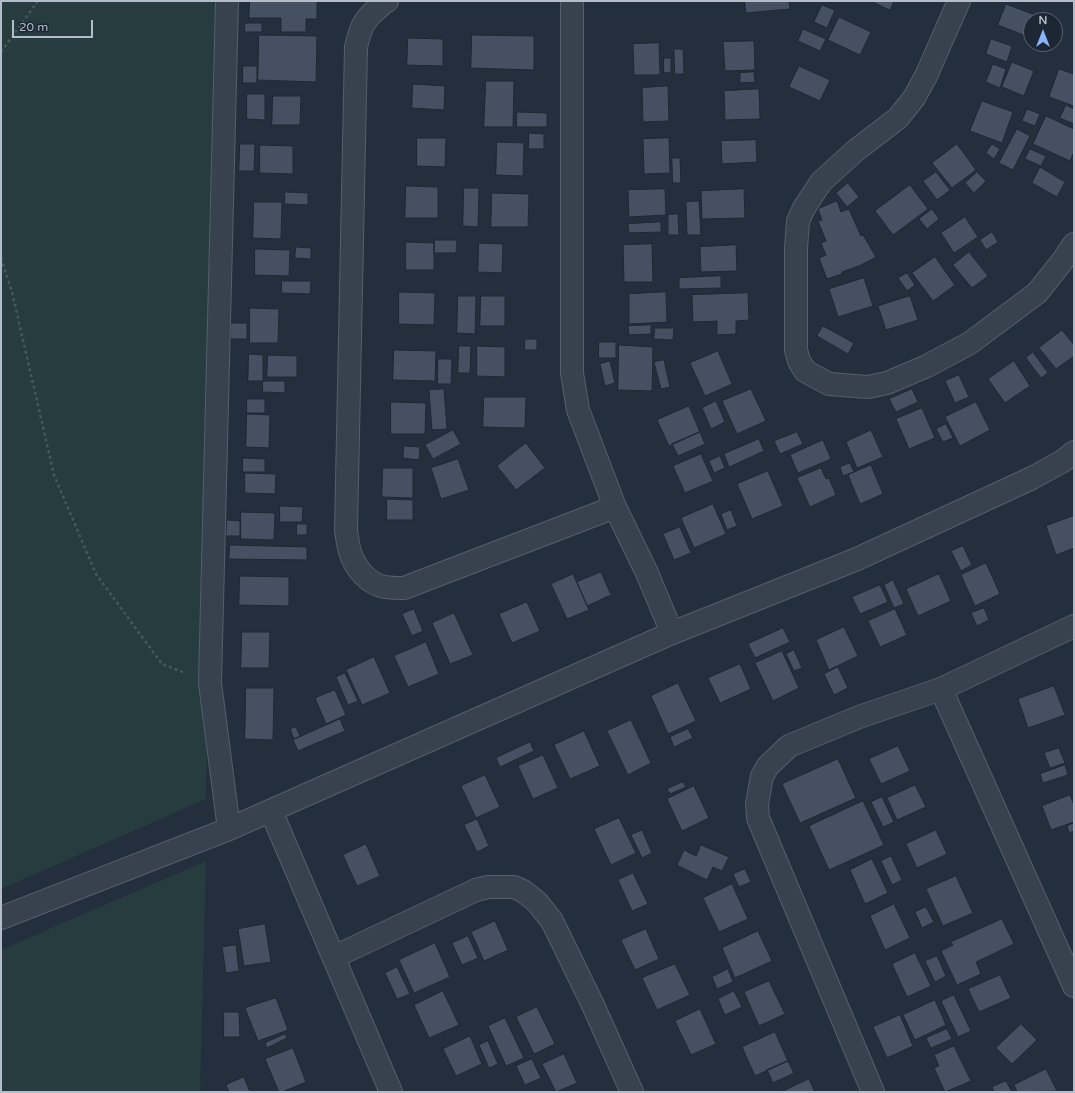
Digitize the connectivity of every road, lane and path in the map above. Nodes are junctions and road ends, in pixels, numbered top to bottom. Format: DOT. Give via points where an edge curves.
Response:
graph roads {
  1 [pos="38,1"];
  2 [pos="227,1"];
  3 [pos="388,1"];
  4 [pos="572,1"];
  5 [pos="959,1"];
  6 [pos="1,52"];
  7 [pos="1074,244"];
  8 [pos="1,258"];
  9 [pos="1074,452"];
  10 [pos="615,508"];
  11 [pos="1074,626"];
  12 [pos="672,633"];
  13 [pos="210,683"];
  14 [pos="941,689"];
  15 [pos="272,811"];
  16 [pos="229,829"];
  17 [pos="1,918"];
  18 [pos="334,957"];
  19 [pos="1074,986"];
  20 [pos="391,1092"];
  21 [pos="632,1092"];
  22 [pos="873,1092"];
  1 -- 6 [label="path"];
  2 -- 13 [label="street"];
  3 -- 10 [label="street" via="364,21 356,47 346,530 355,564 364,576 373,582 384,587 404,588"];
  4 -- 10 [label="street" via="572,373 578,410"];
  5 -- 7 [label="street" via="914,98 898,118 855,151 821,182 798,221 796,350 799,361 805,371 828,384 868,387 887,383 927,366 970,343 1037,293"];
  8 -- 13 [label="path" via="12,292 54,475 96,574 162,664"];
  9 -- 12 [label="street" via="1032,478 857,559"];
  10 -- 12 [label="street" via="647,573"];
  11 -- 14 [label="street"];
  12 -- 15 [label="street"];
  13 -- 16 [label="street"];
  14 -- 19 [label="street"];
  14 -- 22 [label="street" via="859,717 789,746 768,766 762,776 759,790 758,818"];
  15 -- 16 [label="street"];
  15 -- 18 [label="street"];
  16 -- 17 [label="street"];
  18 -- 20 [label="street"];
  18 -- 21 [label="street" via="476,890 488,887 514,887 537,902 552,921"];
}
